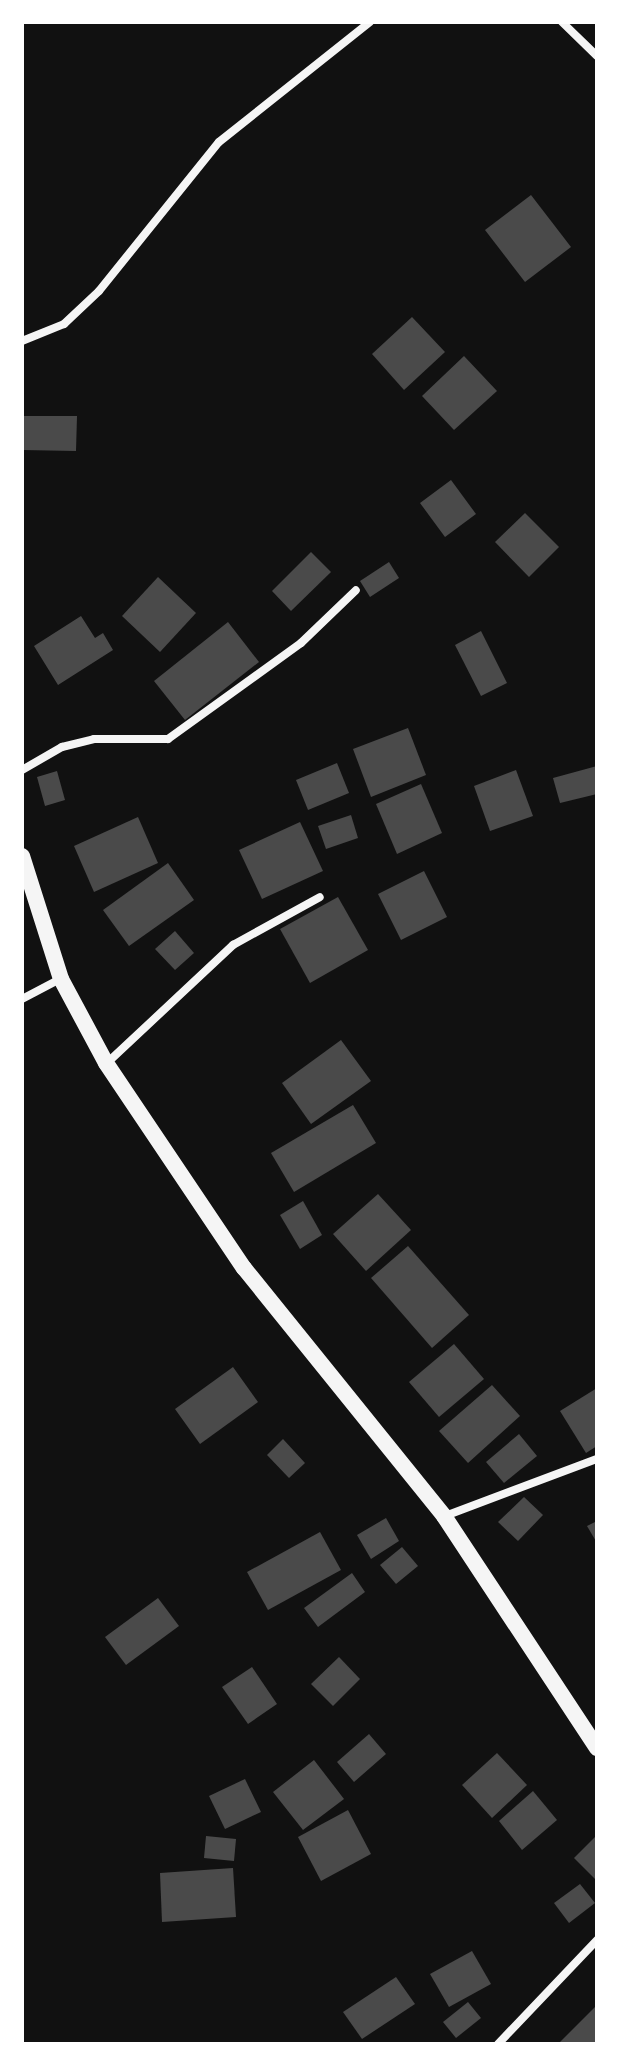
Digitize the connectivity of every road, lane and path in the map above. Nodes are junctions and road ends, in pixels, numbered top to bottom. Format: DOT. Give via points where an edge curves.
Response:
graph roads {
  1 [pos="370,22"];
  2 [pos="562,22"];
  3 [pos="597,56"];
  4 [pos="22,341"];
  5 [pos="356,590"];
  6 [pos="22,770"];
  7 [pos="22,856"];
  8 [pos="320,897"];
  9 [pos="61,979"];
  10 [pos="22,999"];
  11 [pos="106,1063"];
  12 [pos="597,1459"];
  13 [pos="444,1516"];
  14 [pos="597,1748"];
  15 [pos="597,1940"];
  16 [pos="498,2044"];
  1 -- 4 [label="street" via="219,142 99,291 64,324"];
  2 -- 3 [label="street"];
  5 -- 6 [label="street" via="301,643 181,732 168,739 62,747"];
  7 -- 9 [label="main road"];
  8 -- 11 [label="street" via="213,961"];
  9 -- 10 [label="street"];
  9 -- 11 [label="main road"];
  11 -- 13 [label="main road" via="244,1268"];
  12 -- 13 [label="street"];
  13 -- 14 [label="main road"];
  15 -- 16 [label="street"];
}
